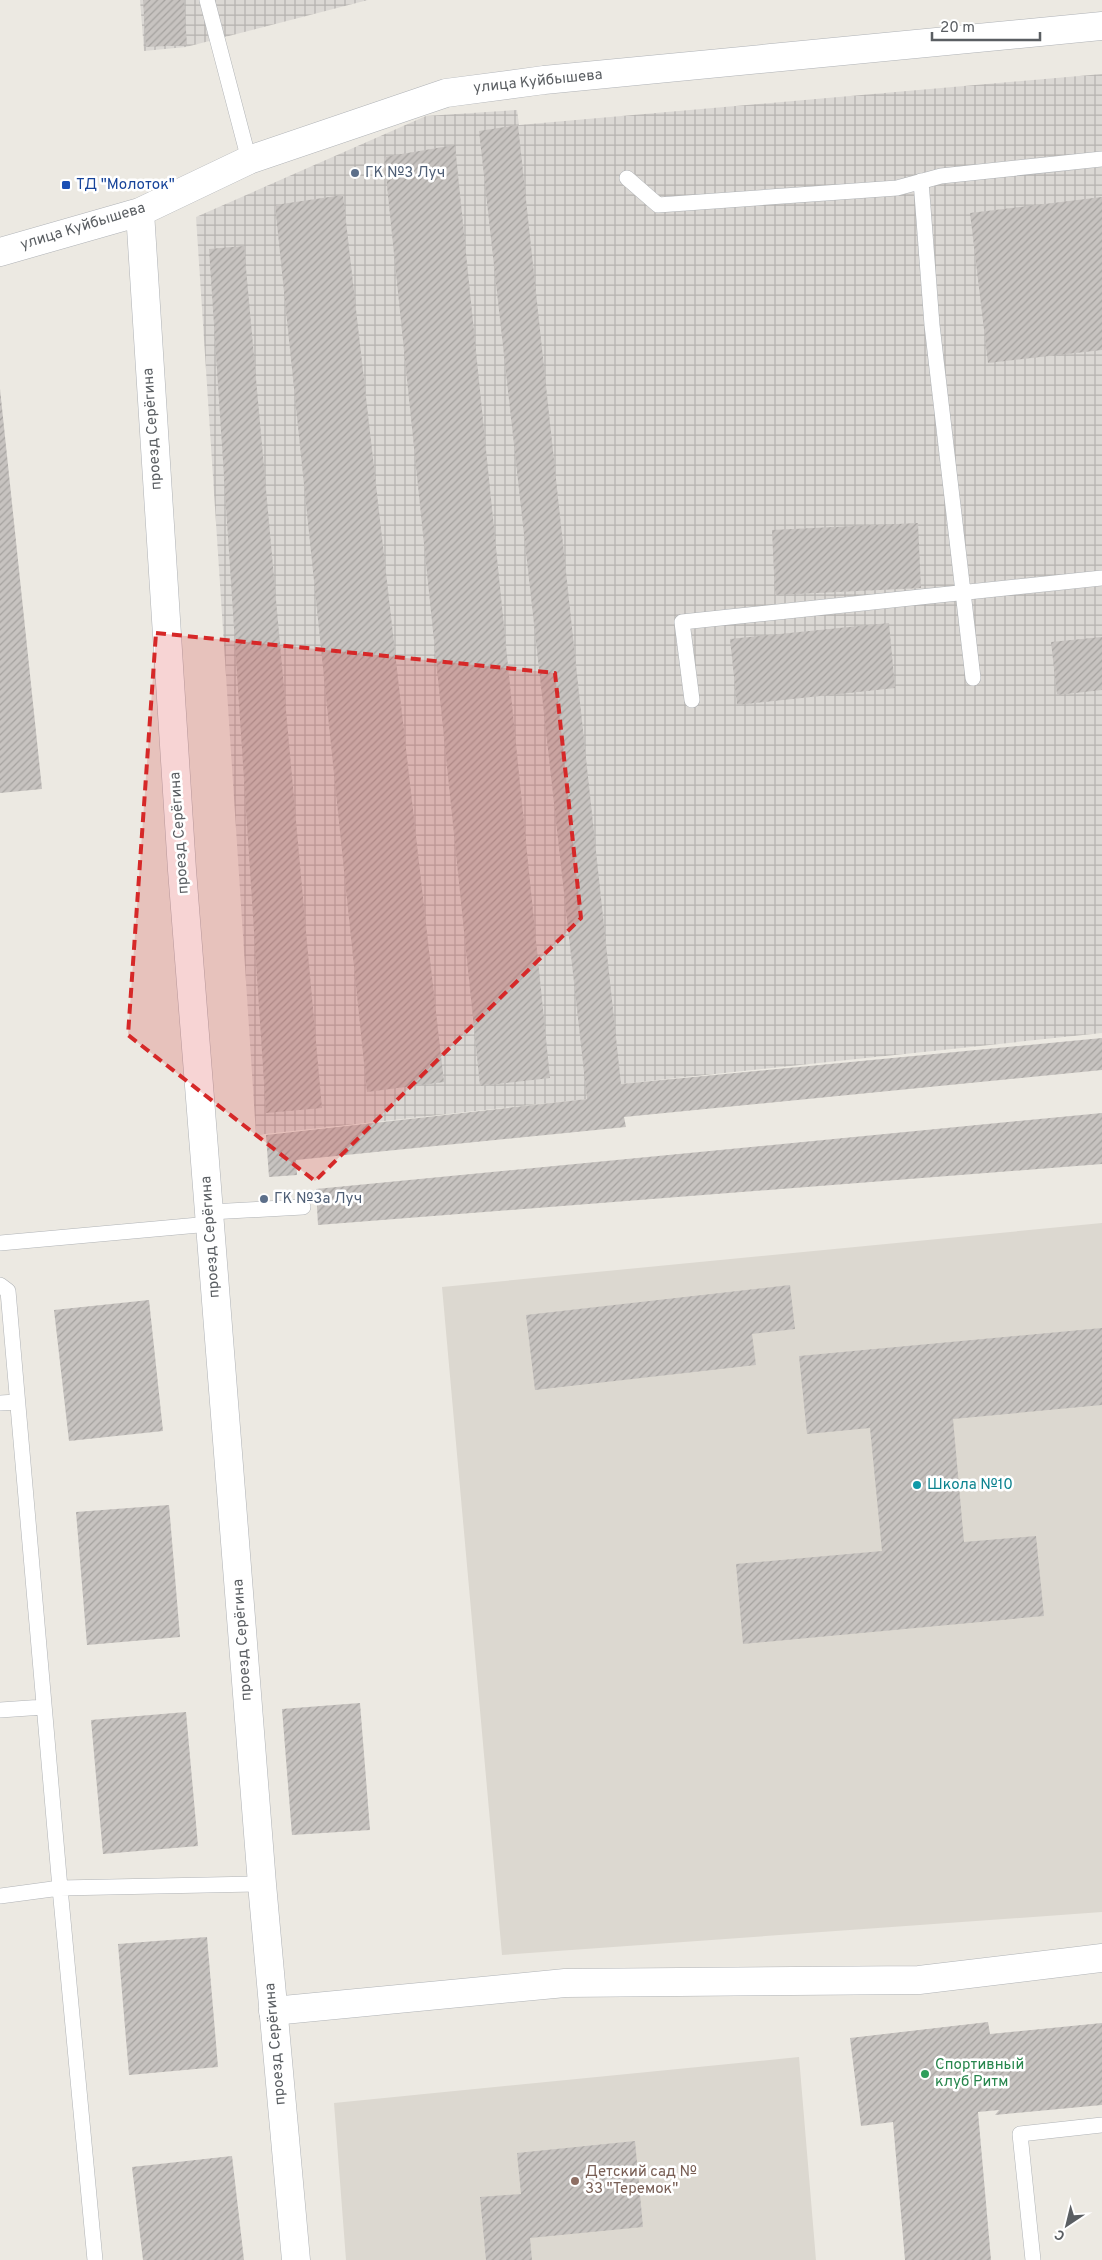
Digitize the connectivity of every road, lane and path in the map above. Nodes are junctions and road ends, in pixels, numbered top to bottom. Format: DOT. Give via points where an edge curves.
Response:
graph roads {
  1 [pos="207,0"];
  2 [pos="1102,26"];
  3 [pos="1102,159"];
  4 [pos="249,160"];
  5 [pos="627,178"];
  6 [pos="921,181"];
  7 [pos="140,212"];
  8 [pos="0,252"];
  9 [pos="1102,578"];
  10 [pos="963,592"];
  11 [pos="973,678"];
  12 [pos="692,700"];
  13 [pos="303,1207"];
  14 [pos="210,1218"];
  15 [pos="0,1243"];
  16 [pos="0,1285"];
  17 [pos="17,1402"];
  18 [pos="0,1403"];
  19 [pos="44,1707"];
  20 [pos="0,1710"];
  21 [pos="262,1884"];
  22 [pos="60,1888"];
  23 [pos="0,1896"];
  24 [pos="1102,1958"];
  25 [pos="273,2011"];
  26 [pos="1102,2125"];
  27 [pos="96,2260"];
  28 [pos="296,2260"];
  29 [pos="1033,2260"];
  1 -- 4 [label="lane"];
  2 -- 4 [label="street, улица Куйбышева" via="544,80 446,93"];
  3 -- 6 [label="lane" via="941,176"];
  4 -- 7 [label="street, улица Куйбышева"];
  5 -- 6 [label="lane" via="658,205 897,188"];
  6 -- 10 [label="lane" via="932,325"];
  7 -- 8 [label="street, улица Куйбышева"];
  7 -- 14 [label="street, проезд Серёгина" via="182,870"];
  9 -- 10 [label="lane"];
  10 -- 11 [label="lane"];
  10 -- 12 [label="lane" via="682,622"];
  13 -- 14 [label="lane"];
  14 -- 15 [label="lane"];
  14 -- 21 [label="street, проезд Серёгина"];
  16 -- 17 [label="lane" via="8,1291"];
  17 -- 18 [label="lane"];
  17 -- 19 [label="lane"];
  19 -- 20 [label="lane"];
  19 -- 22 [label="lane"];
  21 -- 22 [label="lane"];
  21 -- 25 [label="street, проезд Серёгина"];
  22 -- 23 [label="lane"];
  22 -- 27 [label="lane"];
  24 -- 25 [label="street" via="919,1980 565,1983"];
  25 -- 28 [label="street, проезд Серёгина"];
  26 -- 29 [label="lane" via="1020,2134"];
}
